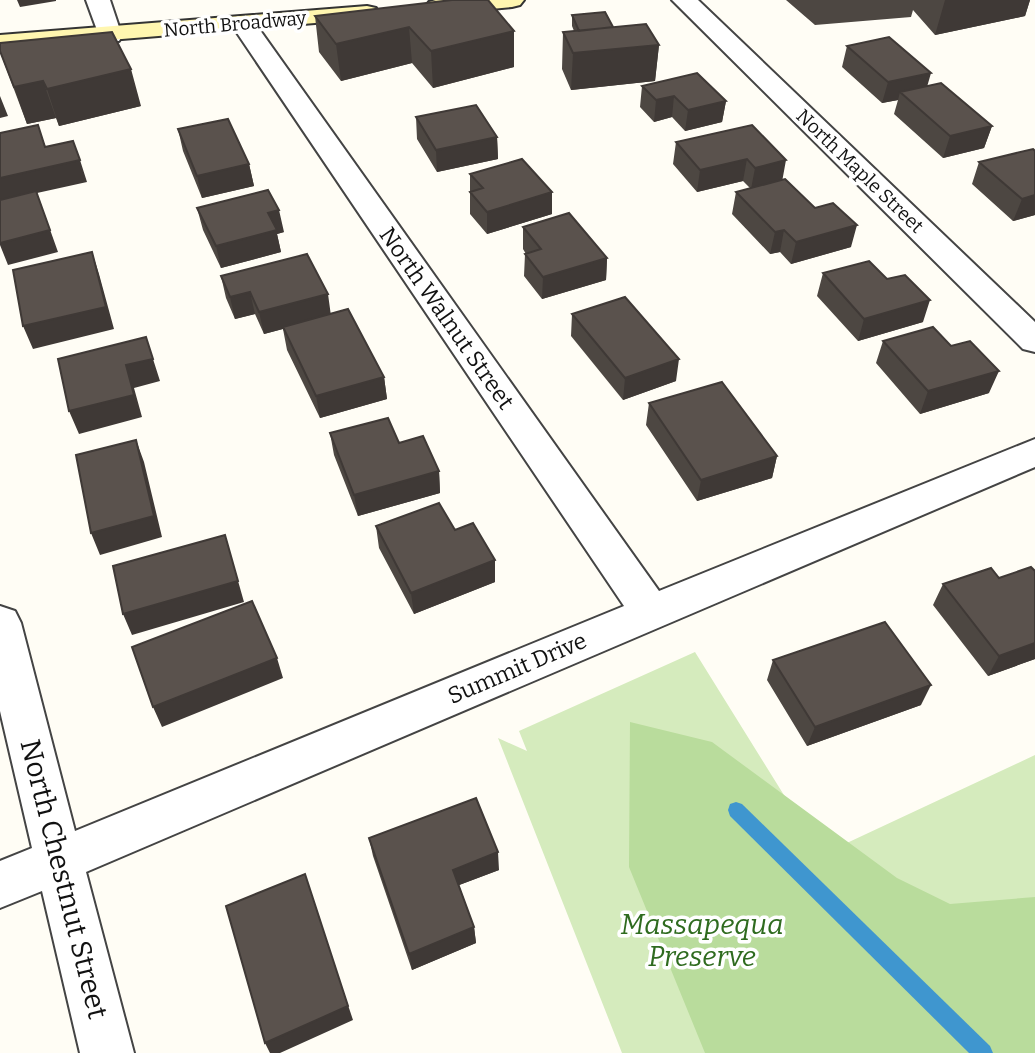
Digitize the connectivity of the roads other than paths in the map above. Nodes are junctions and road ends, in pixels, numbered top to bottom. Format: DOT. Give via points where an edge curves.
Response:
graph roads {
  1 [pos="98,0"];
  2 [pos="512,0"];
  3 [pos="684,0"];
  4 [pos="466,2"];
  5 [pos="415,9"];
  6 [pos="388,11"];
  7 [pos="243,24"];
  8 [pos="110,36"];
  9 [pos="0,42"];
  10 [pos="1035,341"];
  11 [pos="1035,452"];
  12 [pos="651,611"];
  13 [pos="0,622"];
  14 [pos="59,860"];
  15 [pos="0,885"];
  16 [pos="107,1053"];
  1 -- 8 [label="street"];
  2 -- 4 [label="main road"];
  3 -- 10 [label="street, North Maple Street"];
  4 -- 5 [label="main road"];
  6 -- 7 [label="main road, North Broadway"];
  7 -- 8 [label="main road, North Broadway"];
  7 -- 12 [label="street, North Walnut Street"];
  8 -- 9 [label="main road, North Broadway"];
  11 -- 12 [label="street, Summit Drive"];
  12 -- 14 [label="street, Summit Drive"];
  13 -- 14 [label="street, North Chestnut Street"];
  14 -- 15 [label="street, Summit Drive"];
  14 -- 16 [label="street, North Chestnut Street"];
}
